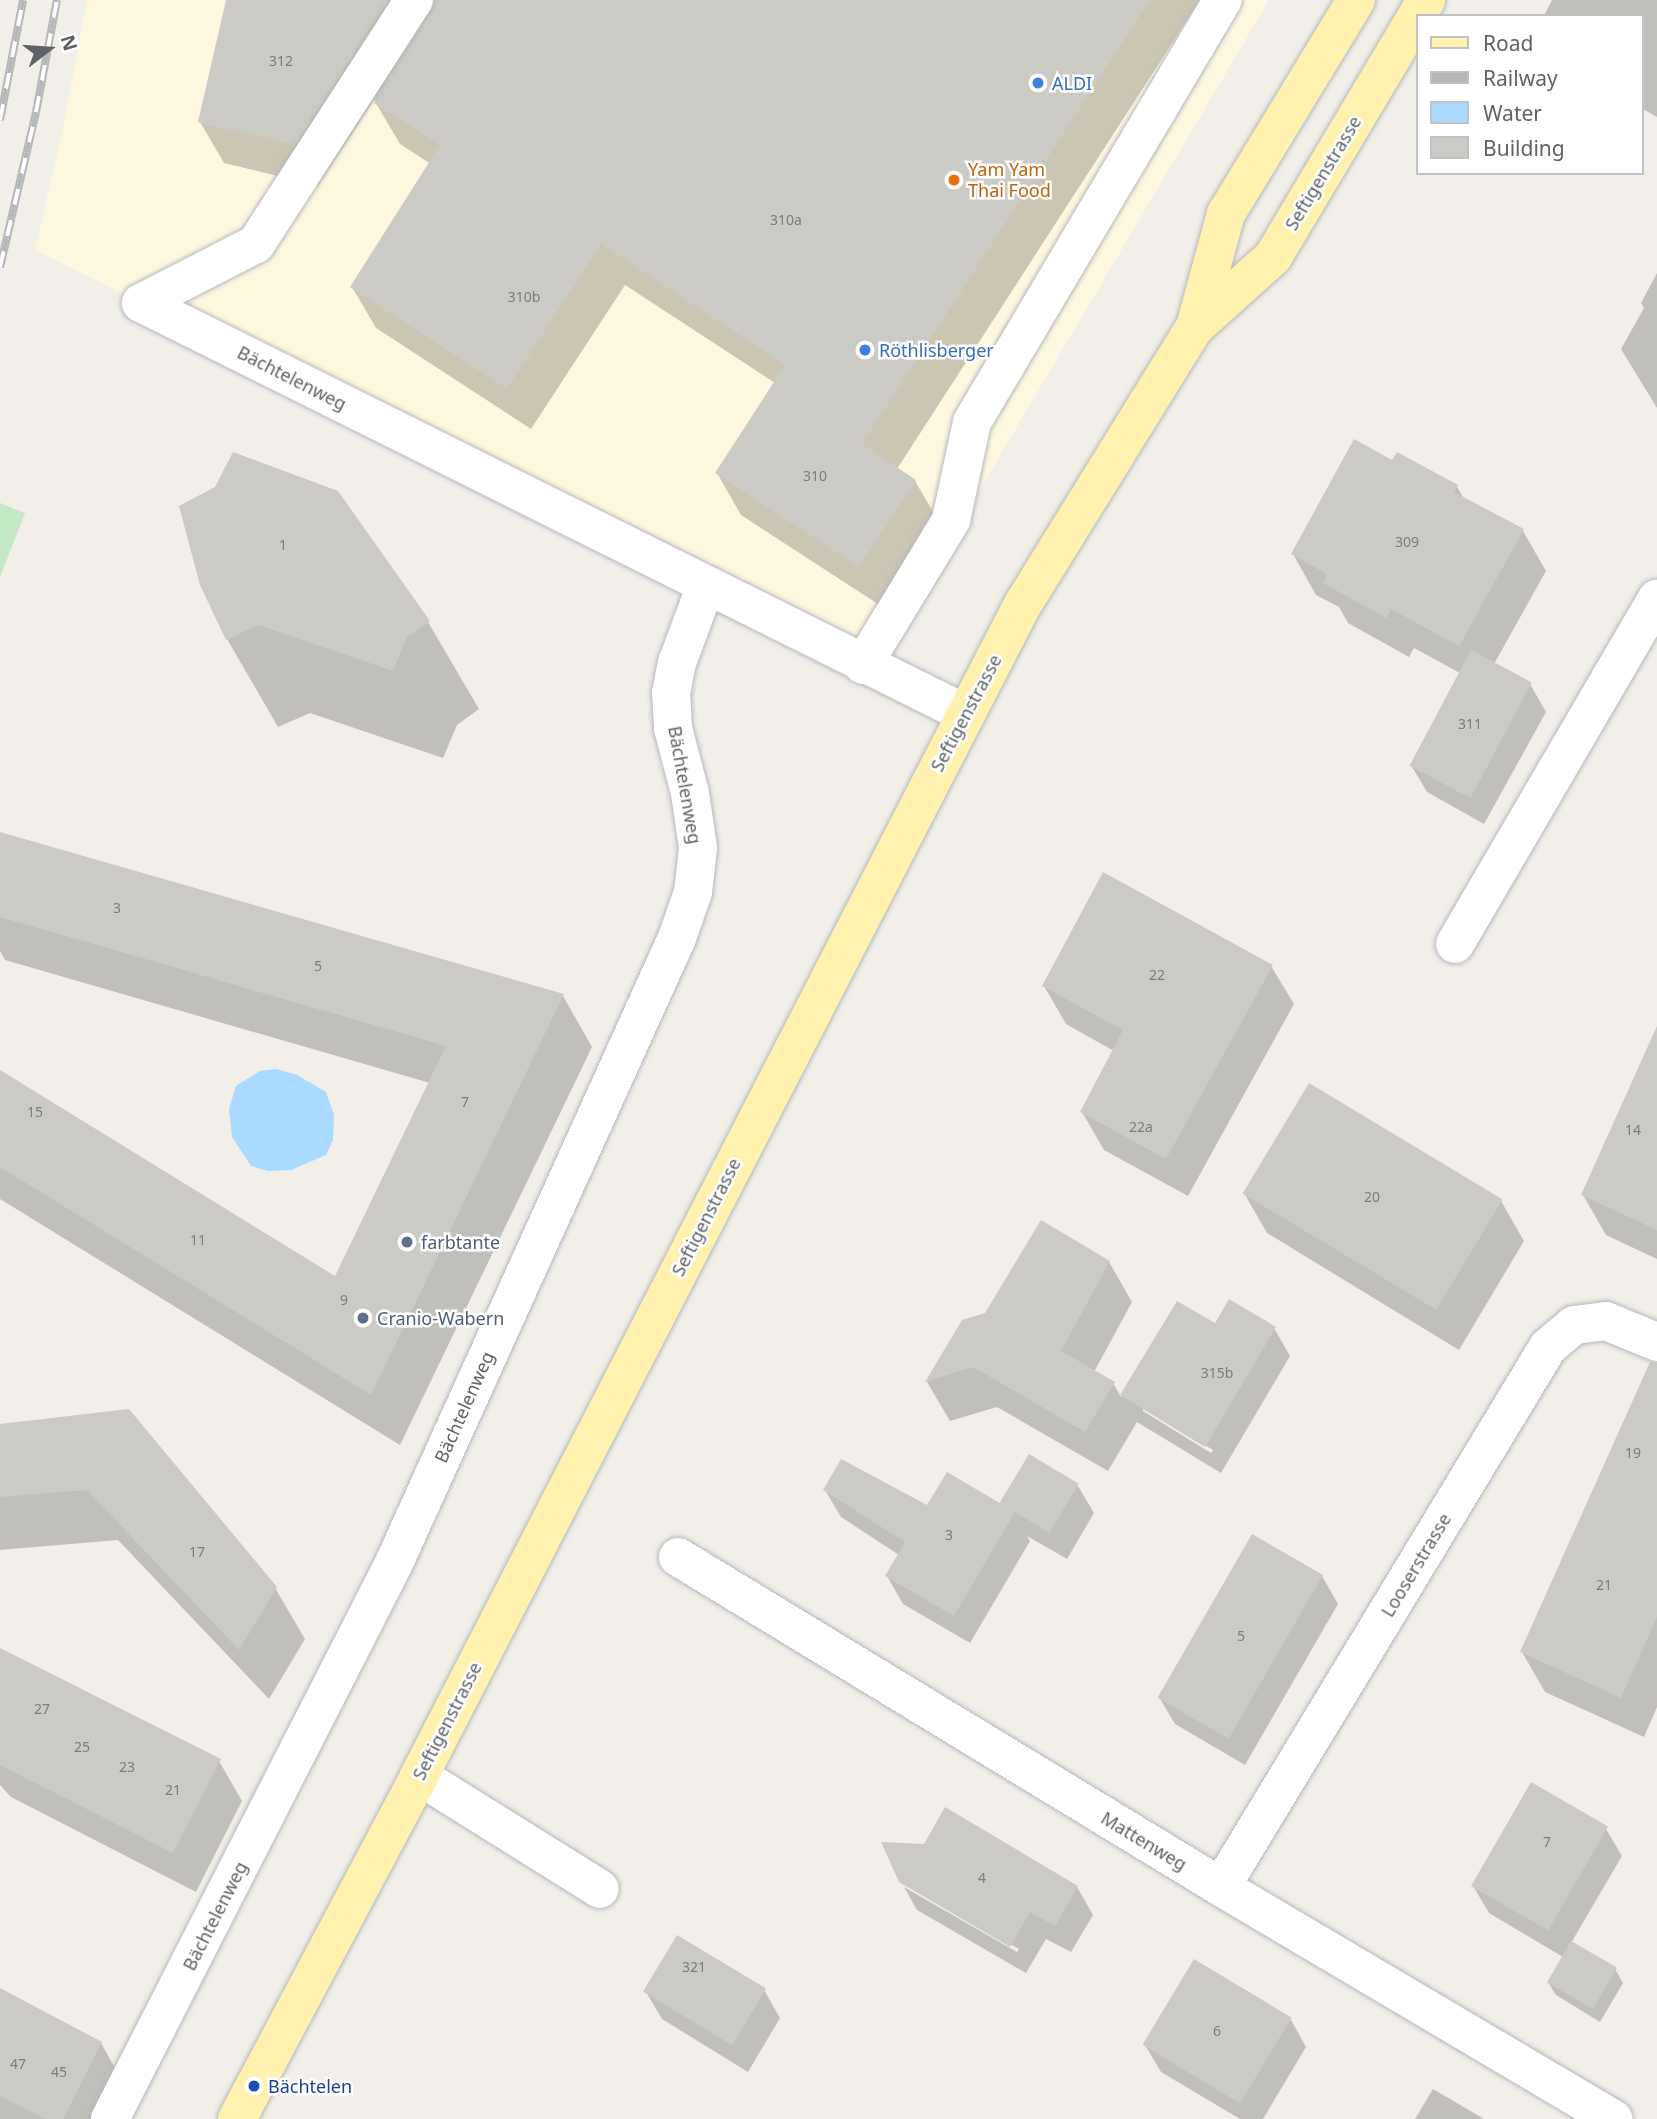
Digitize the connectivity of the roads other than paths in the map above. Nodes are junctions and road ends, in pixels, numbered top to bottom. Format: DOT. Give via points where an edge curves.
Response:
graph roads {
  1 [pos="414,0"];
  2 [pos="1223,0"];
  3 [pos="1356,0"];
  4 [pos="1416,17"];
  5 [pos="1195,327"];
  6 [pos="706,584"];
  7 [pos="1657,599"];
  8 [pos="863,665"];
  9 [pos="965,714"];
  10 [pos="1454,944"];
  11 [pos="1657,1342"];
  12 [pos="678,1557"];
  13 [pos="419,1776"];
  14 [pos="1221,1887"];
  15 [pos="600,1889"];
  16 [pos="110,2119"];
  17 [pos="237,2119"];
  18 [pos="1613,2119"];
  1 -- 6 [label="street, Bächtelenweg" via="256,244 141,303"];
  2 -- 8 [label="street" via="972,422 951,520"];
  3 -- 5 [label="main road, Seftigenstrasse" via="1226,214"];
  4 -- 5 [label="main road, Seftigenstrasse" via="1273,257"];
  5 -- 9 [label="main road, Seftigenstrasse" via="1023,604"];
  6 -- 8 [label="street, Bächtelenweg"];
  6 -- 16 [label="street, Bächtelenweg" via="671,693 673,728 698,848 693,892 677,938 394,1563"];
  7 -- 10 [label="street"];
  8 -- 9 [label="street, Bächtelenweg"];
  9 -- 13 [label="main road, Seftigenstrasse"];
  11 -- 14 [label="street, Looserstrasse" via="1606,1321 1574,1325 1548,1347"];
  12 -- 14 [label="street, Mattenweg"];
  13 -- 15 [label="street"];
  13 -- 17 [label="main road, Seftigenstrasse"];
  14 -- 18 [label="street, Mattenweg"];
}
